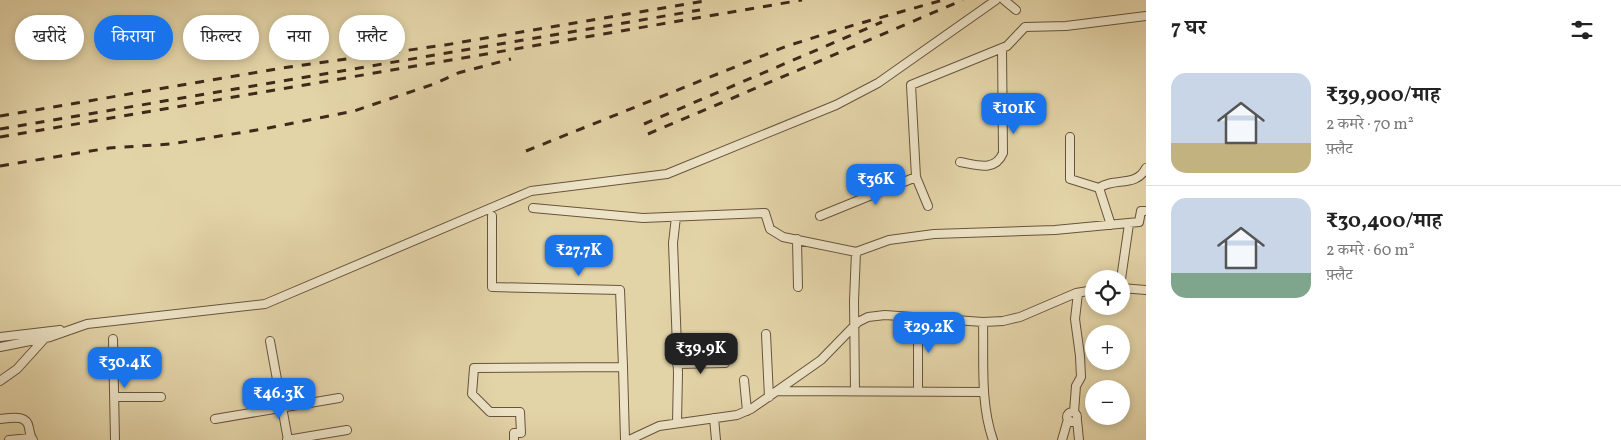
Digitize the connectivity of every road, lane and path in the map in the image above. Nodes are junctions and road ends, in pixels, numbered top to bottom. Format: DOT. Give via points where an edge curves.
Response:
graph roads {
  1 [pos="996,0"];
  2 [pos="1004,0"];
  3 [pos="1016,10"];
  4 [pos="1146,16"];
  5 [pos="1002,48"];
  6 [pos="1070,138"];
  7 [pos="960,162"];
  8 [pos="1146,168"];
  9 [pos="916,178"];
  10 [pos="1099,188"];
  11 [pos="928,206"];
  12 [pos="533,208"];
  13 [pos="1146,210"];
  14 [pos="492,216"];
  15 [pos="820,216"];
  16 [pos="676,217"];
  17 [pos="1129,224"];
  18 [pos="1111,225"];
  19 [pos="797,240"];
  20 [pos="856,252"];
  21 [pos="1122,270"];
  22 [pos="798,287"];
  23 [pos="1130,289"];
  24 [pos="1146,290"];
  25 [pos="1085,292"];
  26 [pos="1078,293"];
  27 [pos="918,318"];
  28 [pos="983,322"];
  29 [pos="854,325"];
  30 [pos="75,328"];
  31 [pos="766,334"];
  32 [pos="0,337"];
  33 [pos="45,338"];
  34 [pos="113,339"];
  35 [pos="270,341"];
  36 [pos="0,347"];
  37 [pos="725,363"];
  38 [pos="677,364"];
  39 [pos="623,367"];
  40 [pos="0,380"];
  41 [pos="744,380"];
  42 [pos="777,391"];
  43 [pos="855,391"];
  44 [pos="918,391"];
  45 [pos="984,392"];
  46 [pos="114,397"];
  47 [pos="768,397"];
  48 [pos="161,398"];
  49 [pos="339,398"];
  50 [pos="282,408"];
  51 [pos="747,411"];
  52 [pos="1076,416"];
  53 [pos="714,418"];
  54 [pos="0,419"];
  55 [pos="215,420"];
  56 [pos="677,422"];
  57 [pos="347,430"];
  58 [pos="32,439"];
  59 [pos="9,440"];
  60 [pos="115,440"];
  61 [pos="288,440"];
  62 [pos="514,440"];
  63 [pos="625,440"];
  64 [pos="629,440"];
  65 [pos="716,440"];
  66 [pos="993,440"];
  67 [pos="1062,440"];
  68 [pos="1079,440"];
  1 -- 30 [label="street" via="870,87 836,105 667,174 532,191 265,304"];
  2 -- 3 [label="street"];
  4 -- 5 [label="street" via="1066,26 1025,27"];
  5 -- 7 [label="street" via="1003,153 994,165"];
  5 -- 9 [label="street" via="911,85"];
  6 -- 10 [label="street" via="1070,179"];
  8 -- 10 [label="street" via="1134,180 1104,184"];
  9 -- 11 [label="street"];
  9 -- 15 [label="street"];
  10 -- 18 [label="street"];
  12 -- 16 [label="street" via="643,218"];
  13 -- 17 [label="street" via="1141,211 1138,222"];
  14 -- 39 [label="street" via="492,287 620,290"];
  16 -- 19 [label="street" via="765,213 770,229"];
  16 -- 38 [label="street" via="673,243"];
  17 -- 18 [label="street"];
  17 -- 21 [label="street"];
  18 -- 20 [label="street" via="934,234 890,240"];
  19 -- 20 [label="street"];
  19 -- 22 [label="street"];
  20 -- 29 [label="street"];
  23 -- 24 [label="street"];
  25 -- 26 [label="street"];
  26 -- 28 [label="street" via="1020,316"];
  26 -- 52 [label="street" via="1075,319 1081,377 1076,386"];
  27 -- 28 [label="street"];
  27 -- 29 [label="street" via="868,316"];
  27 -- 44 [label="street"];
  28 -- 45 [label="street"];
  29 -- 42 [label="street" via="821,360"];
  29 -- 43 [label="street"];
  30 -- 32 [label="street"];
  30 -- 33 [label="street"];
  31 -- 47 [label="street"];
  33 -- 36 [label="street"];
  33 -- 40 [label="street" via="17,369"];
  34 -- 46 [label="street"];
  35 -- 50 [label="street"];
  37 -- 38 [label="street"];
  38 -- 56 [label="street"];
  39 -- 62 [label="street" via="474,368 472,394 490,412 520,412 521,433 514,433"];
  39 -- 63 [label="street"];
  41 -- 51 [label="street"];
  42 -- 43 [label="street"];
  42 -- 47 [label="street"];
  43 -- 44 [label="street"];
  44 -- 45 [label="street"];
  45 -- 66 [label="street" via="987,424"];
  46 -- 48 [label="street"];
  46 -- 60 [label="street"];
  47 -- 51 [label="street"];
  49 -- 50 [label="street"];
  50 -- 55 [label="street"];
  50 -- 61 [label="street"];
  51 -- 53 [label="street"];
  52 -- 67 [label="street" via="1073,422 1068,419"];
  52 -- 68 [label="street"];
  53 -- 56 [label="street"];
  53 -- 65 [label="street"];
  54 -- 58 [label="street" via="26,420"];
  56 -- 64 [label="street" via="659,426"];
  57 -- 61 [label="street"];
  58 -- 59 [label="street"];
}
